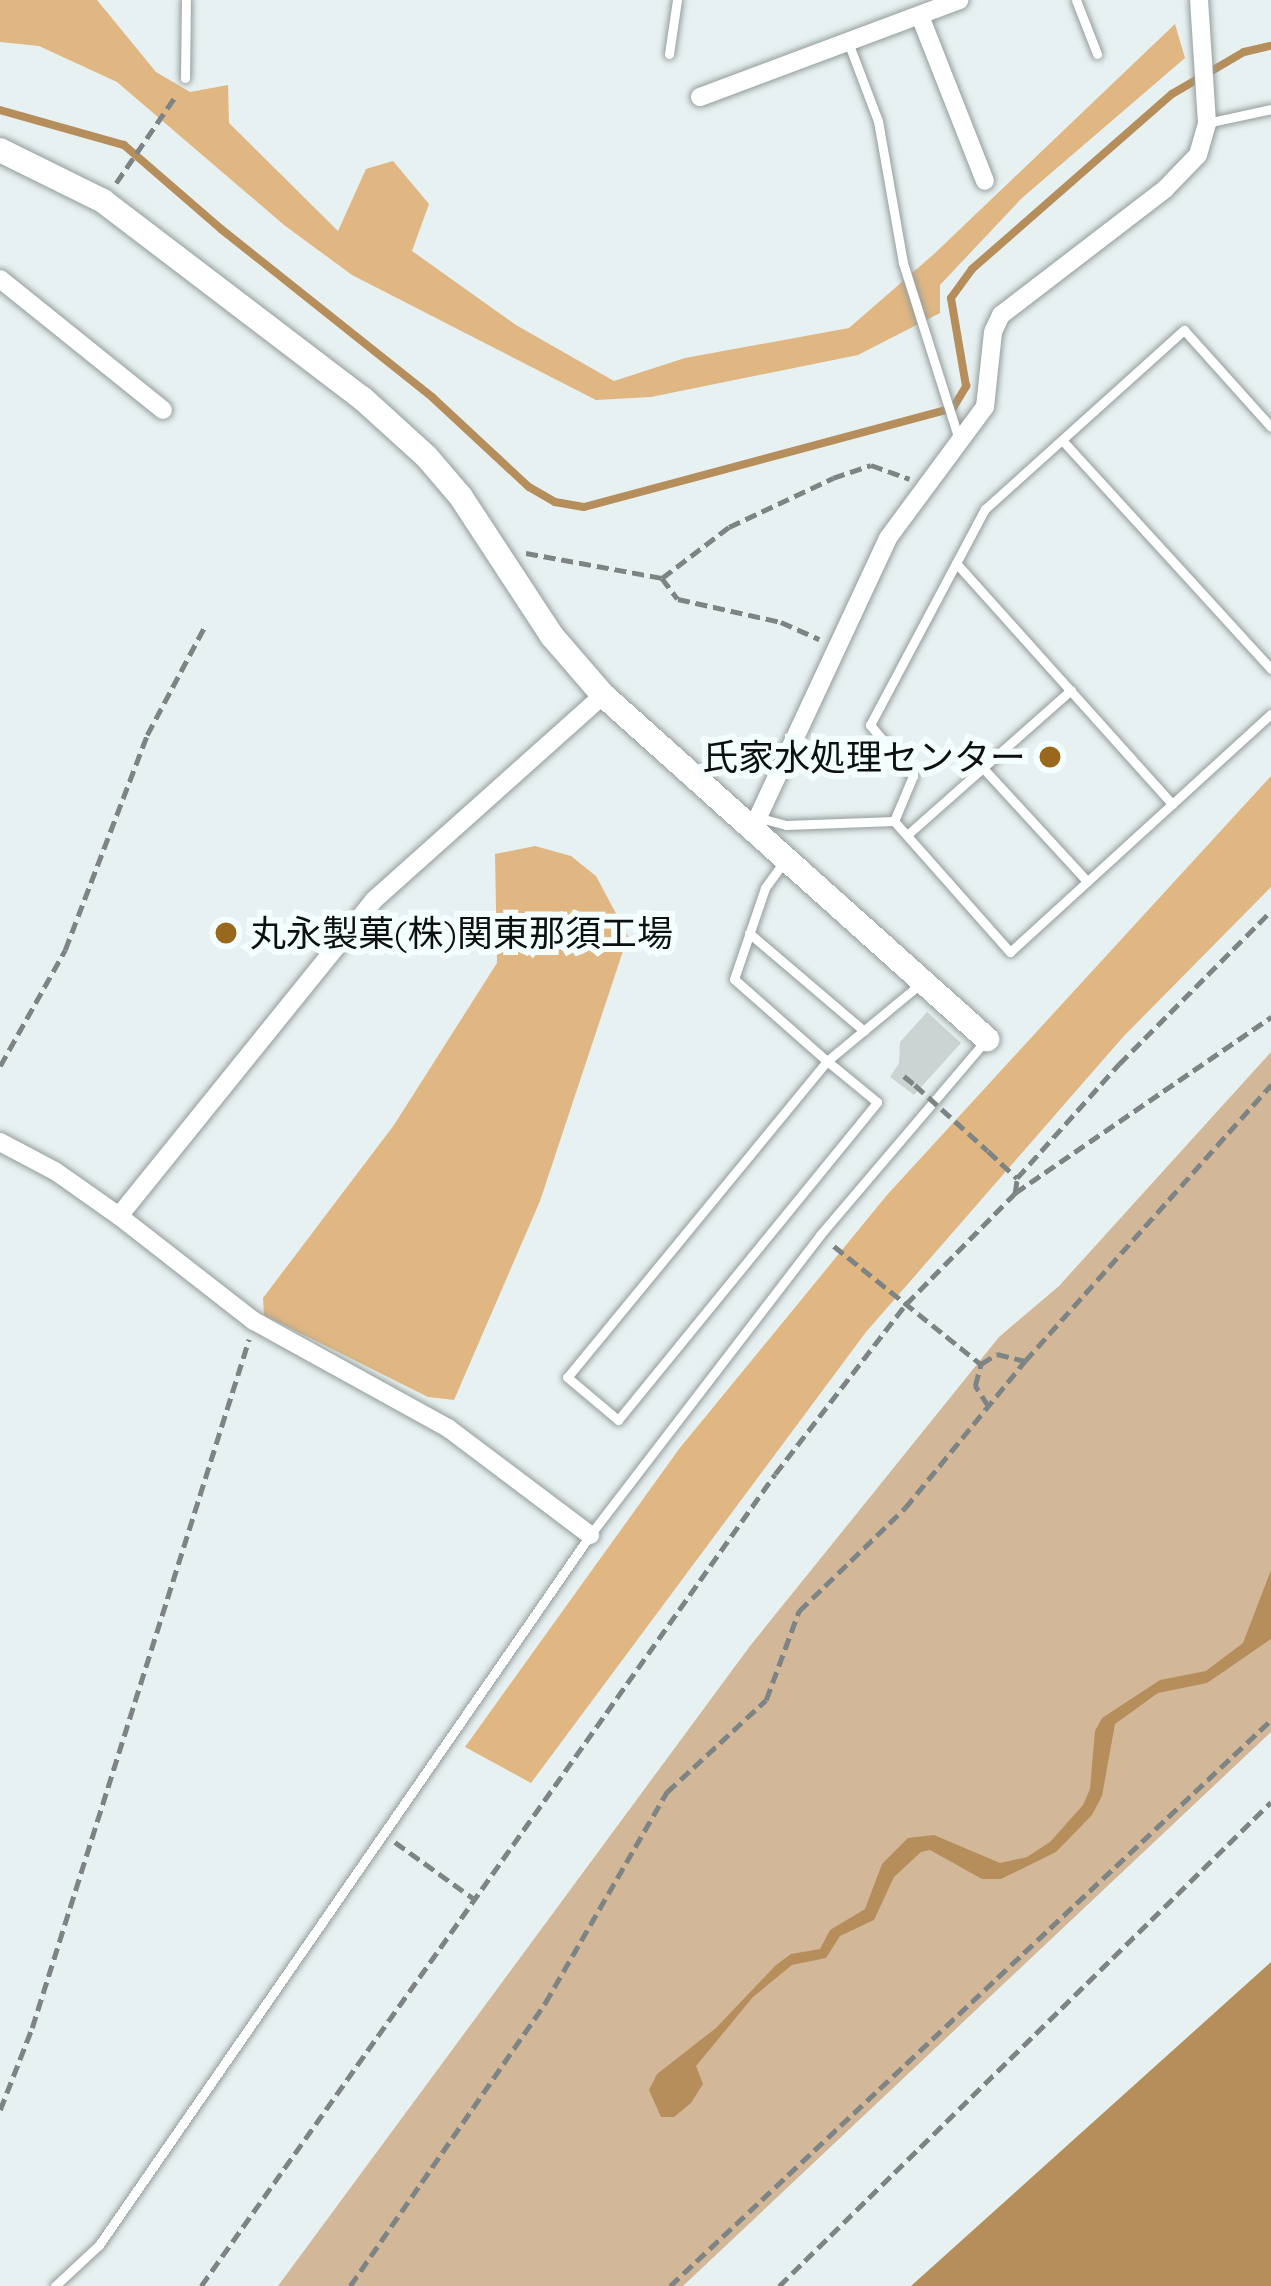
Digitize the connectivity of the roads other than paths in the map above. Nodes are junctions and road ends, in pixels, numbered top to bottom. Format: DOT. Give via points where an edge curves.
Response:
graph roads {
  1 [pos="185,0"];
  2 [pos="676,0"];
  3 [pos="959,0"];
  4 [pos="1076,0"];
  5 [pos="1198,0"];
  6 [pos="920,16"];
  7 [pos="847,40"];
  8 [pos="669,54"];
  9 [pos="1097,54"];
  10 [pos="185,78"];
  11 [pos="700,97"];
  12 [pos="1271,109"];
  13 [pos="1206,114"];
  14 [pos="0,150"];
  15 [pos="985,182"];
  16 [pos="0,279"];
  17 [pos="164,410"];
  18 [pos="1271,427"];
  19 [pos="955,432"];
  20 [pos="1062,440"];
  21 [pos="956,563"];
  22 [pos="1271,669"];
  23 [pos="1071,690"];
  24 [pos="603,695"];
  25 [pos="1271,714"];
  26 [pos="983,768"];
  27 [pos="1172,803"];
  28 [pos="894,821"];
  29 [pos="756,824"];
  30 [pos="907,835"];
  31 [pos="786,859"];
  32 [pos="1087,881"];
  33 [pos="749,933"];
  34 [pos="922,983"];
  35 [pos="864,1031"];
  36 [pos="987,1040"];
  37 [pos="827,1061"];
  38 [pos="0,1142"];
  39 [pos="119,1216"];
  40 [pos="590,1535"];
  41 [pos="55,2286"];
  1 -- 10 [label="lane"];
  2 -- 8 [label="lane"];
  3 -- 6 [label="street"];
  4 -- 9 [label="lane"];
  5 -- 13 [label="street"];
  6 -- 7 [label="street"];
  6 -- 15 [label="street"];
  7 -- 11 [label="street"];
  7 -- 19 [label="lane" via="878,122 903,263"];
  12 -- 13 [label="lane"];
  13 -- 19 [label="street" via="1198,155 1184,172 1000,315 985,407"];
  14 -- 24 [label="street" via="103,201 426,455"];
  16 -- 17 [label="street"];
  18 -- 20 [label="lane" via="1184,330"];
  19 -- 29 [label="street" via="888,538"];
  20 -- 21 [label="lane" via="985,509"];
  20 -- 22 [label="lane"];
  21 -- 23 [label="lane"];
  21 -- 28 [label="lane" via="870,725 914,776"];
  23 -- 26 [label="lane"];
  23 -- 27 [label="lane"];
  24 -- 29 [label="street"];
  24 -- 39 [label="street" via="374,900"];
  25 -- 27 [label="lane"];
  26 -- 30 [label="lane"];
  26 -- 32 [label="lane"];
  27 -- 32 [label="lane"];
  28 -- 29 [label="lane"];
  28 -- 30 [label="lane"];
  29 -- 31 [label="street"];
  30 -- 32 [label="lane" via="1010,952"];
  31 -- 33 [label="lane"];
  31 -- 34 [label="street"];
  33 -- 35 [label="lane"];
  33 -- 37 [label="lane" via="734,980"];
  34 -- 35 [label="lane"];
  34 -- 36 [label="street"];
  35 -- 37 [label="lane"];
  36 -- 40 [label="lane" via="820,1235"];
  37 -- 37 [label="lane" via="877,1102 618,1420 567,1377"];
  38 -- 39 [label="street"];
  39 -- 40 [label="street" via="254,1321 448,1427"];
  40 -- 41 [label="lane" via="99,2245"];
}
